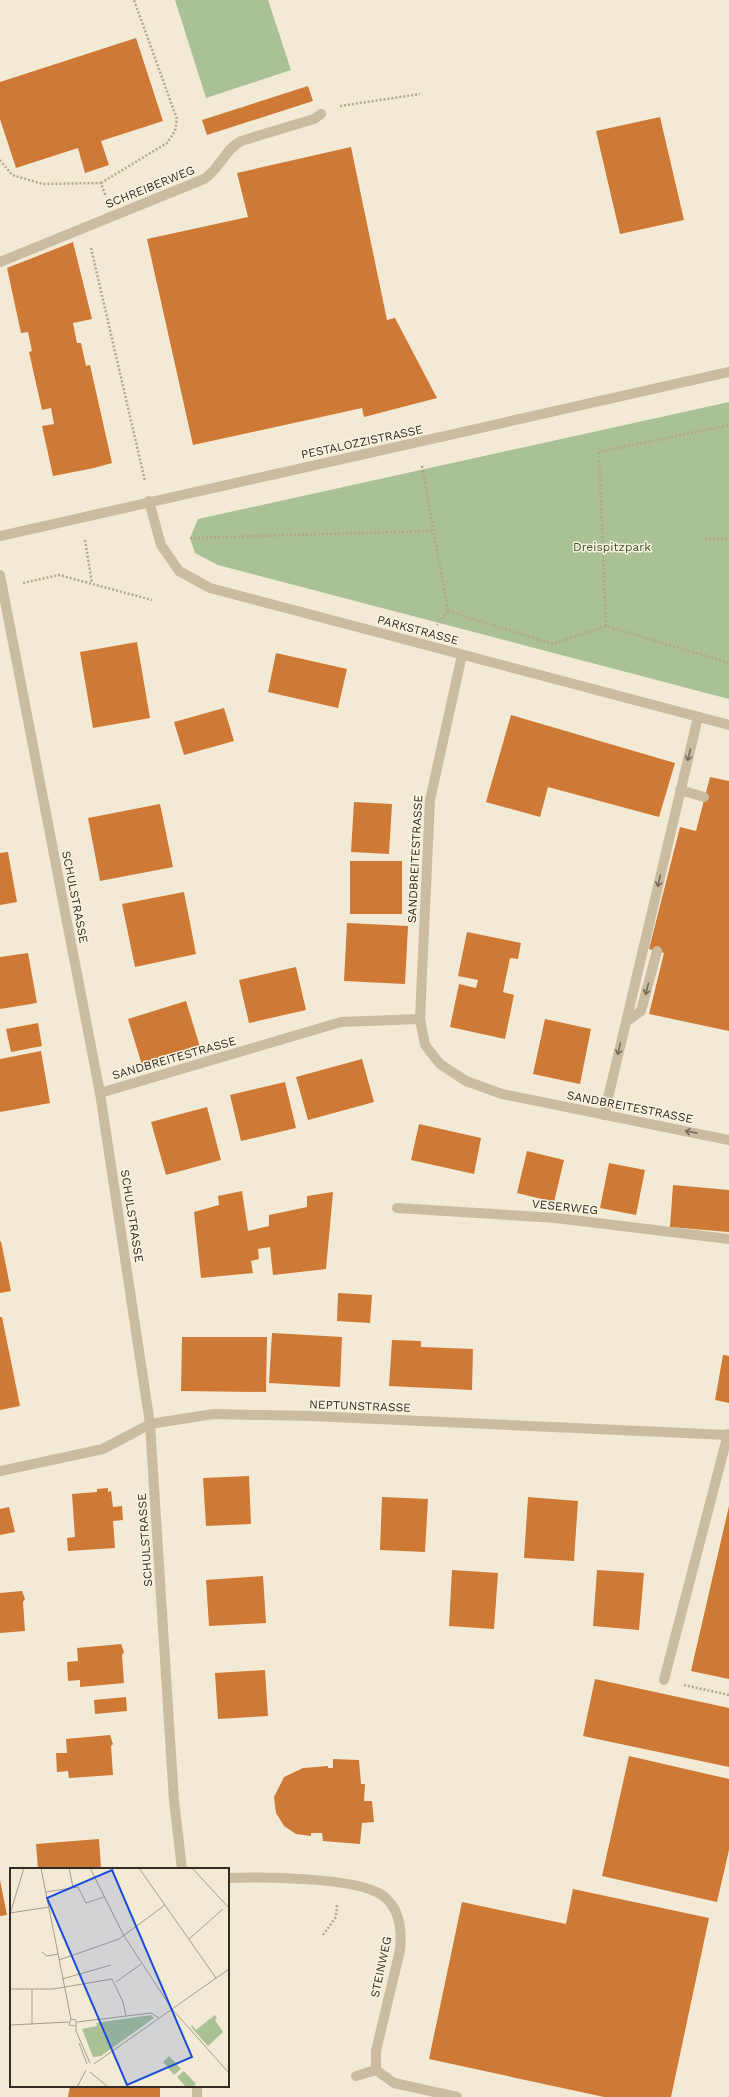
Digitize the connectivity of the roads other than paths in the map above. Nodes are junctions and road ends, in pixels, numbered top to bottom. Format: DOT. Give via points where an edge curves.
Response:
graph roads {
  1 [pos="321,114"];
  2 [pos="0,262"];
  3 [pos="729,372"];
  4 [pos="149,501"];
  5 [pos="0,536"];
  6 [pos="0,575"];
  7 [pos="462,655"];
  8 [pos="698,717"];
  9 [pos="729,725"];
  10 [pos="680,790"];
  11 [pos="704,797"];
  12 [pos="657,951"];
  13 [pos="420,1020"];
  14 [pos="626,1022"];
  15 [pos="100,1093"];
  16 [pos="604,1115"];
  17 [pos="729,1140"];
  18 [pos="397,1208"];
  19 [pos="729,1239"];
  20 [pos="150,1424"];
  21 [pos="728,1435"];
  22 [pos="0,1471"];
  23 [pos="664,1680"];
  24 [pos="182,1868"];
  25 [pos="229,1878"];
  26 [pos="376,2070"];
  27 [pos="356,2076"];
  28 [pos="196,2087"];
  29 [pos="439,2095"];
  30 [pos="197,2097"];
  31 [pos="457,2097"];
  1 -- 2 [label="street, SCHREIBERWEG" via="241,141 228,150 211,174 204,179"];
  3 -- 4 [label="street, PESTALOZZISTRASSE"];
  4 -- 5 [label="street, PESTALOZZISTRASSE"];
  4 -- 7 [label="street, PARKSTRASSE" via="161,545 179,571 210,588"];
  6 -- 15 [label="street, SCHULSTRASSE"];
  7 -- 8 [label="street, PARKSTRASSE"];
  7 -- 13 [label="street, SANDBREITESTRASSE" via="430,800"];
  8 -- 9 [label="street, PARKSTRASSE"];
  8 -- 10 [label="street, one-way"];
  10 -- 11 [label="street"];
  10 -- 14 [label="street, one-way"];
  12 -- 14 [label="street, one-way" via="641,1011"];
  13 -- 15 [label="street, SANDBREITESTRASSE" via="341,1022"];
  13 -- 16 [label="street, SANDBREITESTRASSE" via="424,1045 440,1064 466,1081 502,1094"];
  14 -- 16 [label="street, one-way"];
  15 -- 20 [label="street, SCHULSTRASSE"];
  17 -- 16 [label="street, SANDBREITESTRASSE, one-way"];
  18 -- 19 [label="street, VESERWEG" via="556,1218"];
  20 -- 21 [label="street, NEPTUNSTRASSE" via="212,1414"];
  20 -- 22 [label="street, NEPTUNSTRASSE" via="103,1449"];
  20 -- 24 [label="street, SCHULSTRASSE" via="174,1801"];
  21 -- 23 [label="street"];
  25 -- 26 [label="street, STEINWEG" via="264,1877 340,1883 371,1889 390,1904 399,1919 402,1934 376,2051"];
  26 -- 27 [label="street"];
  26 -- 29 [label="street" via="394,2083"];
  28 -- 30 [label="street"];
  29 -- 31 [label="street"];
}
